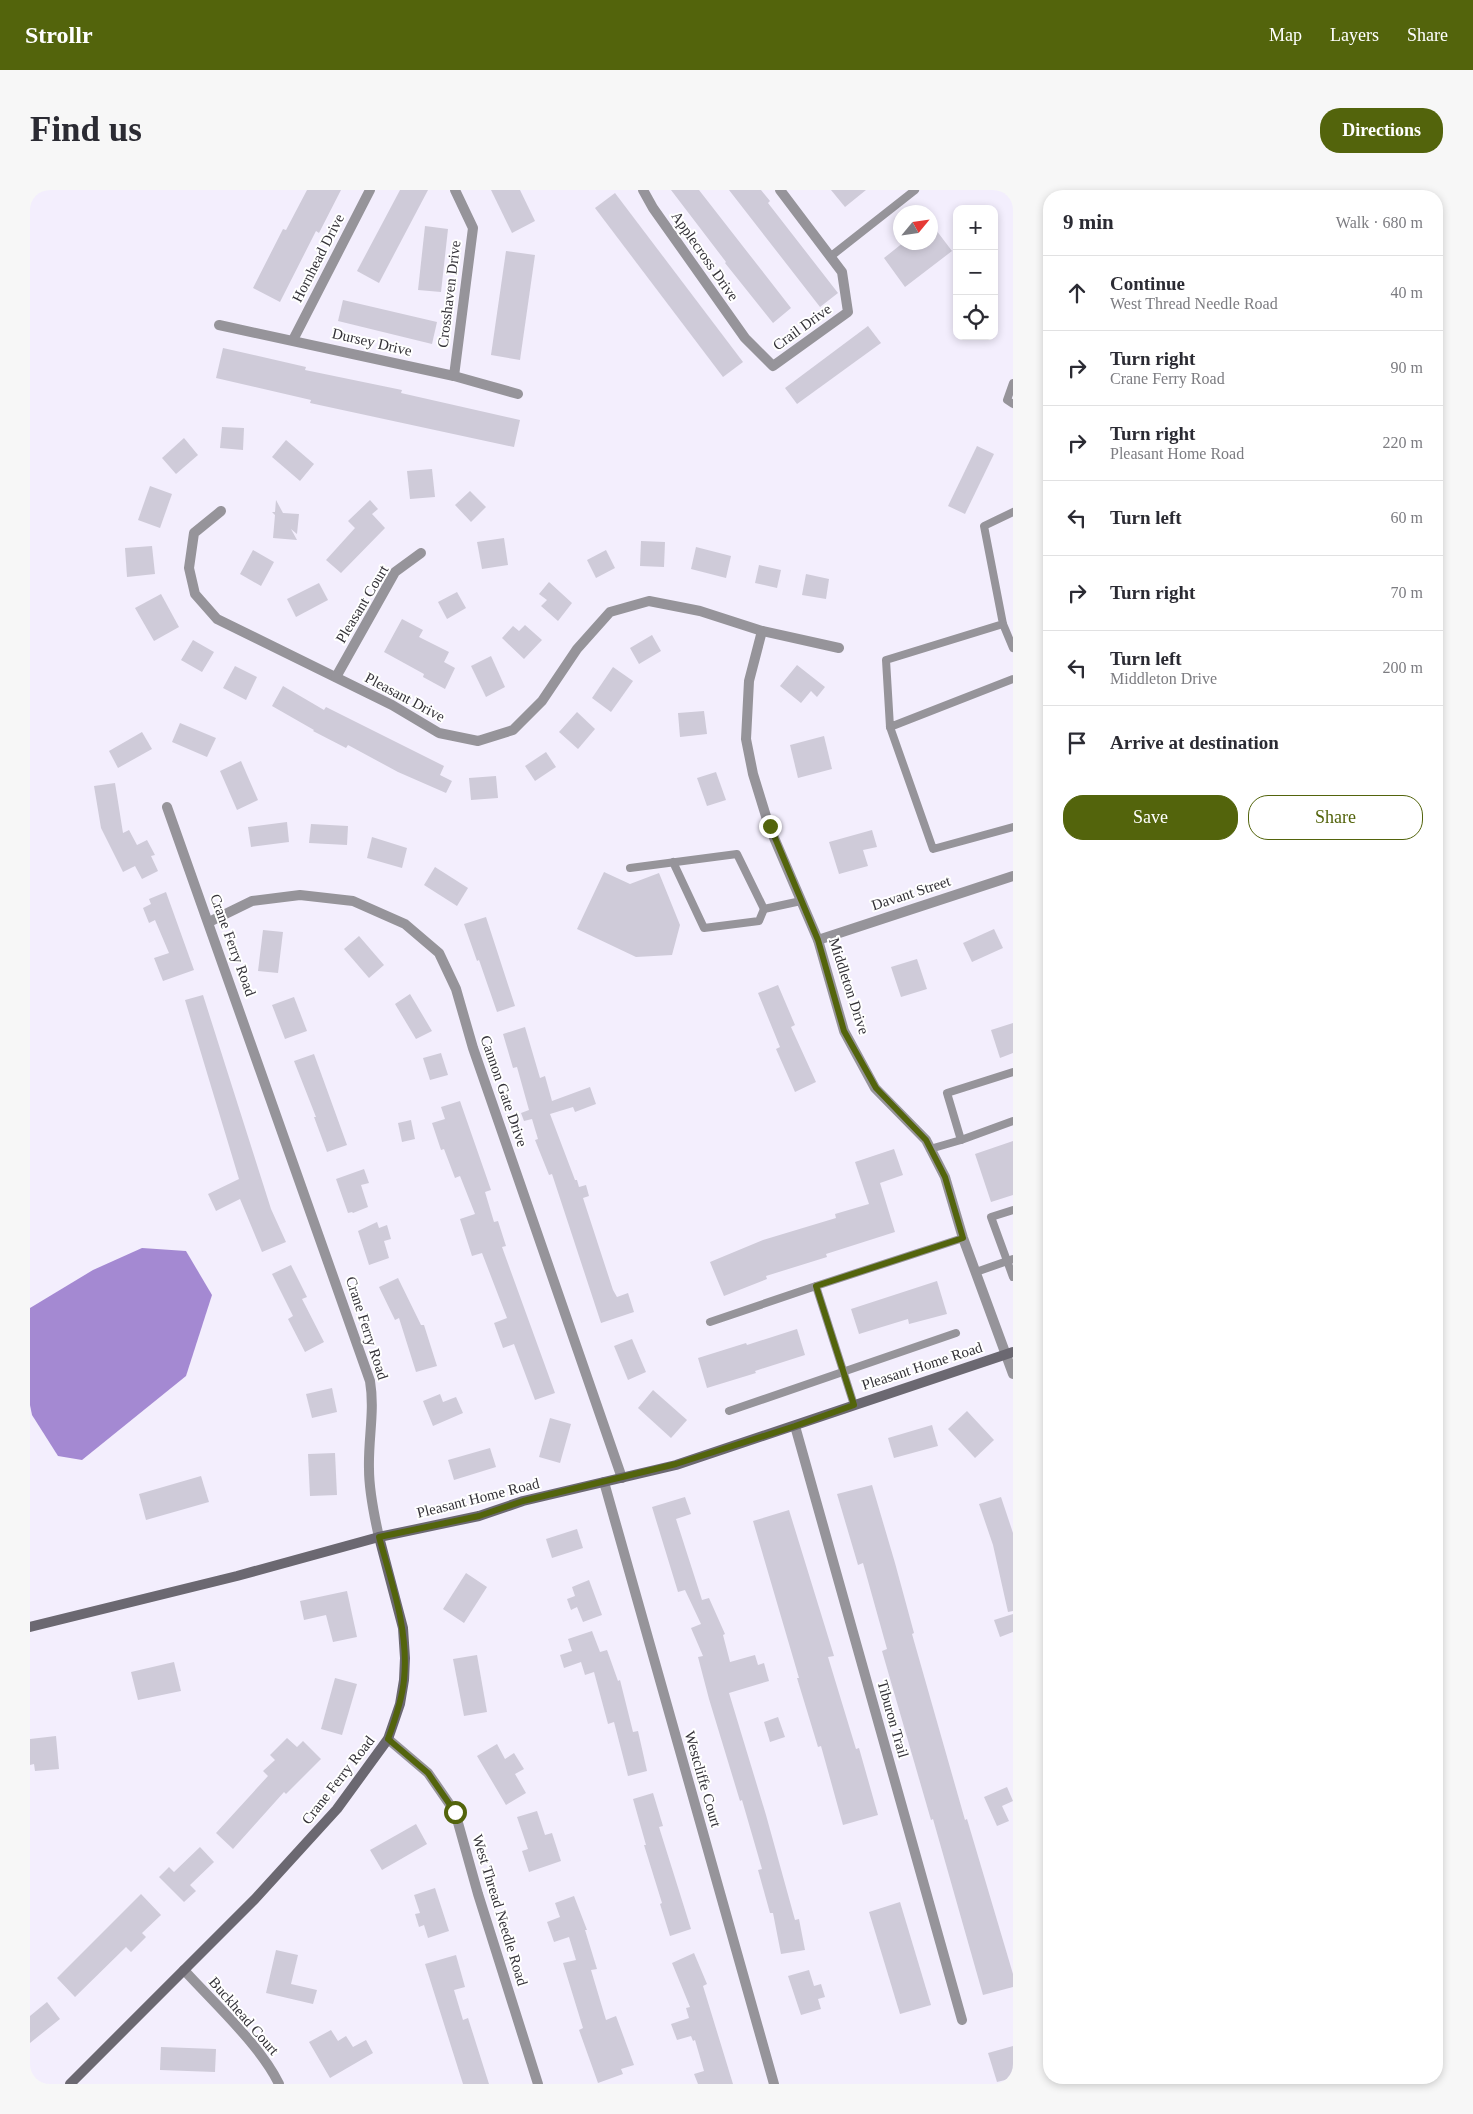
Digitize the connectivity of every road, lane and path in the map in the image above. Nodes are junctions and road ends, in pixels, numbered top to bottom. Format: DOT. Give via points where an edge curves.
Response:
graph roads {
  1 [pos="370,190"];
  2 [pos="455,190"];
  3 [pos="643,190"];
  4 [pos="780,190"];
  5 [pos="915,190"];
  6 [pos="830,256"];
  7 [pos="219,325"];
  8 [pos="746,338"];
  9 [pos="292,340"];
  10 [pos="454,376"];
  11 [pos="1013,383"];
  12 [pos="518,394"];
  13 [pos="1013,404"];
  14 [pos="221,511"];
  15 [pos="1013,512"];
  16 [pos="421,553"];
  17 [pos="1003,624"];
  18 [pos="762,631"];
  19 [pos="839,648"];
  20 [pos="1013,648"];
  21 [pos="336,677"];
  22 [pos="1013,679"];
  23 [pos="890,727"];
  24 [pos="168,807"];
  25 [pos="1013,827"];
  26 [pos="673,862"];
  27 [pos="630,868"];
  28 [pos="1012,879"];
  29 [pos="801,901"];
  30 [pos="764,909"];
  31 [pos="208,922"];
  32 [pos="818,940"];
  33 [pos="1013,1072"];
  34 [pos="1013,1121"];
  35 [pos="961,1140"];
  36 [pos="930,1149"];
  37 [pos="1013,1210"];
  38 [pos="963,1238"];
  39 [pos="1010,1260"];
  40 [pos="976,1272"];
  41 [pos="1013,1277"];
  42 [pos="816,1286"];
  43 [pos="710,1322"];
  44 [pos="956,1333"];
  45 [pos="1009,1353"];
  46 [pos="842,1372"];
  47 [pos="1013,1374"];
  48 [pos="854,1405"];
  49 [pos="729,1412"];
  50 [pos="795,1426"];
  51 [pos="622,1478"];
  52 [pos="604,1482"];
  53 [pos="379,1537"];
  54 [pos="30,1628"];
  55 [pos="388,1739"];
  56 [pos="184,1970"];
  57 [pos="962,2020"];
  58 [pos="70,2084"];
  59 [pos="279,2084"];
  60 [pos="538,2084"];
  61 [pos="774,2084"];
  1 -- 9 [label="street, Hornhead Drive"];
  2 -- 10 [label="street, Crosshaven Drive" via="473,228"];
  3 -- 8 [label="street, Applecross Drive"];
  4 -- 6 [label="street"];
  5 -- 6 [label="lane"];
  6 -- 8 [label="street, Crail Drive" via="842,272 848,312 773,366"];
  7 -- 9 [label="street, Dursey Drive"];
  9 -- 10 [label="street, Dursey Drive"];
  10 -- 12 [label="street, Dursey Drive"];
  11 -- 13 [label="lane" via="1007,400"];
  14 -- 21 [label="street, Pleasant Drive" via="194,533 189,568 195,594 217,619"];
  15 -- 17 [label="lane" via="984,526"];
  16 -- 21 [label="street, Pleasant Court" via="395,572"];
  17 -- 20 [label="lane"];
  17 -- 23 [label="lane" via="886,660"];
  18 -- 19 [label="street, Pleasant Drive"];
  18 -- 21 [label="street, Pleasant Drive" via="700,611 649,600 610,612 576,649 542,701 513,730 478,741 439,733"];
  18 -- 29 [label="street, Middleton Drive" via="749,681 746,739 753,774 770,826"];
  22 -- 23 [label="lane"];
  23 -- 25 [label="lane" via="934,849"];
  24 -- 31 [label="street, Crane Ferry Road"];
  26 -- 27 [label="lane"];
  26 -- 30 [label="lane" via="737,854"];
  26 -- 30 [label="lane" via="704,928 759,920"];
  28 -- 32 [label="street, Davant Street"];
  29 -- 30 [label="lane"];
  29 -- 32 [label="street, Middleton Drive"];
  31 -- 51 [label="street, Cannon Gate Drive" via="252,901 300,895 353,900 405,924 439,952 456,988 473,1048"];
  31 -- 53 [label="street, Crane Ferry Road" via="370,1381 373,1399 368,1468"];
  32 -- 36 [label="street, Middleton Drive" via="844,1031 876,1088"];
  33 -- 35 [label="lane" via="947,1093"];
  34 -- 35 [label="lane"];
  35 -- 36 [label="lane"];
  36 -- 38 [label="street, Middleton Drive" via="945,1177"];
  37 -- 39 [label="lane" via="991,1217"];
  38 -- 40 [label="street, Middleton Drive"];
  38 -- 42 [label="lane"];
  39 -- 40 [label="lane"];
  39 -- 41 [label="lane"];
  40 -- 45 [label="street, Middleton Drive"];
  42 -- 43 [label="lane"];
  42 -- 46 [label="lane"];
  44 -- 46 [label="lane"];
  45 -- 47 [label="street"];
  45 -- 48 [label="main road, Pleasant Home Road"];
  46 -- 48 [label="lane"];
  46 -- 49 [label="lane"];
  48 -- 50 [label="main road, Pleasant Home Road"];
  50 -- 51 [label="main road, Pleasant Home Road"];
  50 -- 57 [label="street, Tiburon Trail"];
  51 -- 52 [label="main road, Pleasant Home Road"];
  52 -- 53 [label="main road, Pleasant Home Road" via="523,1501 479,1516"];
  52 -- 61 [label="street, Westcliffe Court"];
  53 -- 54 [label="main road, Pleasant Home Road"];
  53 -- 55 [label="main road, Crane Ferry Road" via="403,1628 405,1658 400,1704"];
  55 -- 56 [label="main road, Crane Ferry Road" via="337,1809 256,1900"];
  55 -- 60 [label="street, West Thread Needle Road" via="428,1773 455,1812"];
  56 -- 58 [label="main road, Crane Ferry Road"];
  56 -- 59 [label="street, Buckhead Court" via="240,2032"];
}
